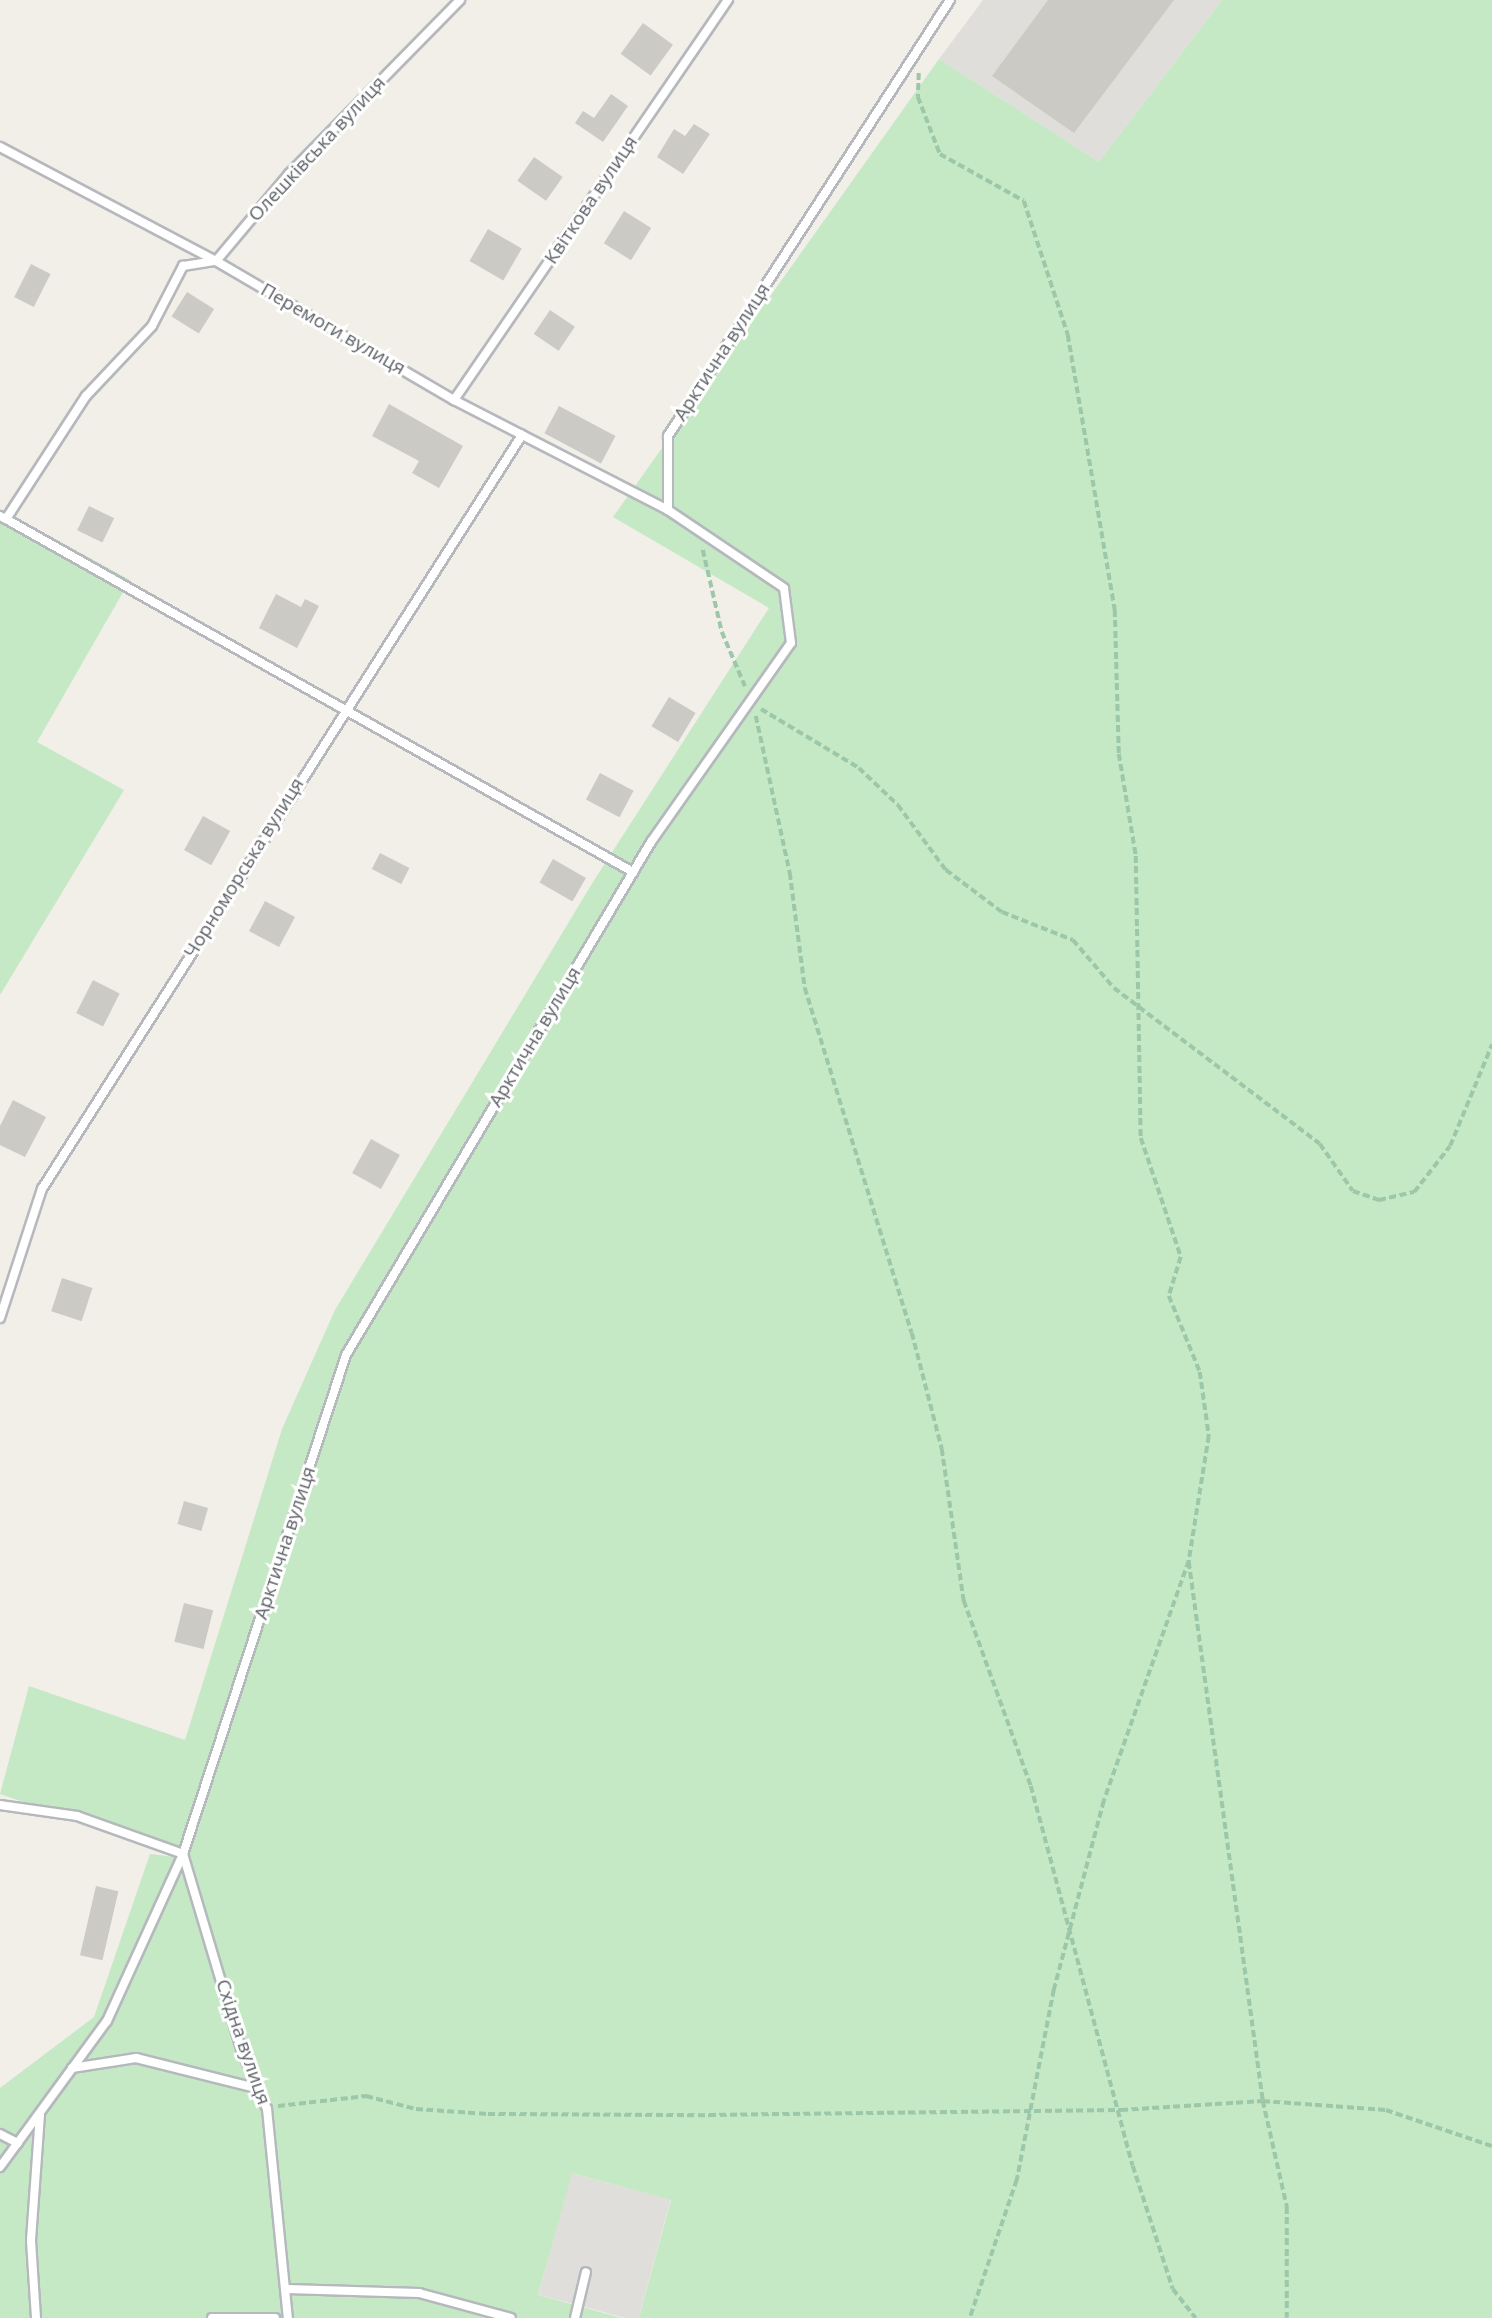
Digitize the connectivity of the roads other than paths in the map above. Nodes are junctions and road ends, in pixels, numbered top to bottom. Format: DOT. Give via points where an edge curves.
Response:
graph roads {
  1 [pos="460,0"];
  2 [pos="728,0"];
  3 [pos="950,0"];
  4 [pos="0,147"];
  5 [pos="216,261"];
  6 [pos="454,400"];
  7 [pos="522,435"];
  8 [pos="668,510"];
  9 [pos="3,517"];
  10 [pos="342,713"];
  11 [pos="633,873"];
  12 [pos="0,1318"];
  13 [pos="0,1805"];
  14 [pos="183,1854"];
  15 [pos="72,2068"];
  16 [pos="259,2090"];
  17 [pos="41,2111"];
  18 [pos="0,2134"];
  19 [pos="18,2143"];
  20 [pos="0,2167"];
  21 [pos="586,2272"];
  22 [pos="287,2289"];
  23 [pos="36,2318"];
  24 [pos="212,2318"];
  25 [pos="275,2318"];
  26 [pos="288,2318"];
  27 [pos="511,2318"];
  28 [pos="575,2318"];
  1 -- 5 [label="lane, Олешківська вулиця" via="289,174"];
  2 -- 6 [label="lane, Квіткова вулиця"];
  3 -- 8 [label="lane, Арктична вулиця" via="668,436"];
  4 -- 5 [label="lane, Перемоги вулиця"];
  5 -- 6 [label="lane, Перемоги вулиця"];
  5 -- 9 [label="lane" via="183,266 152,326 86,396"];
  6 -- 7 [label="lane, Перемоги вулиця"];
  7 -- 8 [label="lane, Перемоги вулиця"];
  7 -- 10 [label="lane, Чорноморська вулиця"];
  8 -- 11 [label="lane, Арктична вулиця" via="784,588 791,643"];
  9 -- 10 [label="lane"];
  10 -- 11 [label="lane"];
  10 -- 12 [label="lane, Чорноморська вулиця" via="43,1189"];
  11 -- 14 [label="lane, Арктична вулиця" via="346,1355"];
  13 -- 14 [label="lane" via="77,1816"];
  14 -- 15 [label="lane, Арктична вулиця" via="107,2021"];
  14 -- 16 [label="lane, Східна вулиця"];
  15 -- 16 [label="lane" via="136,2059"];
  15 -- 17 [label="lane, Арктична вулиця"];
  16 -- 22 [label="lane, Східна вулиця" via="267,2109"];
  17 -- 19 [label="lane, Арктична вулиця"];
  17 -- 23 [label="lane" via="31,2240"];
  18 -- 19 [label="lane"];
  19 -- 20 [label="lane, Арктична вулиця"];
  21 -- 28 [label="lane"];
  22 -- 26 [label="lane, Східна вулиця"];
  22 -- 27 [label="lane" via="419,2293"];
  24 -- 25 [label="lane"];
}
